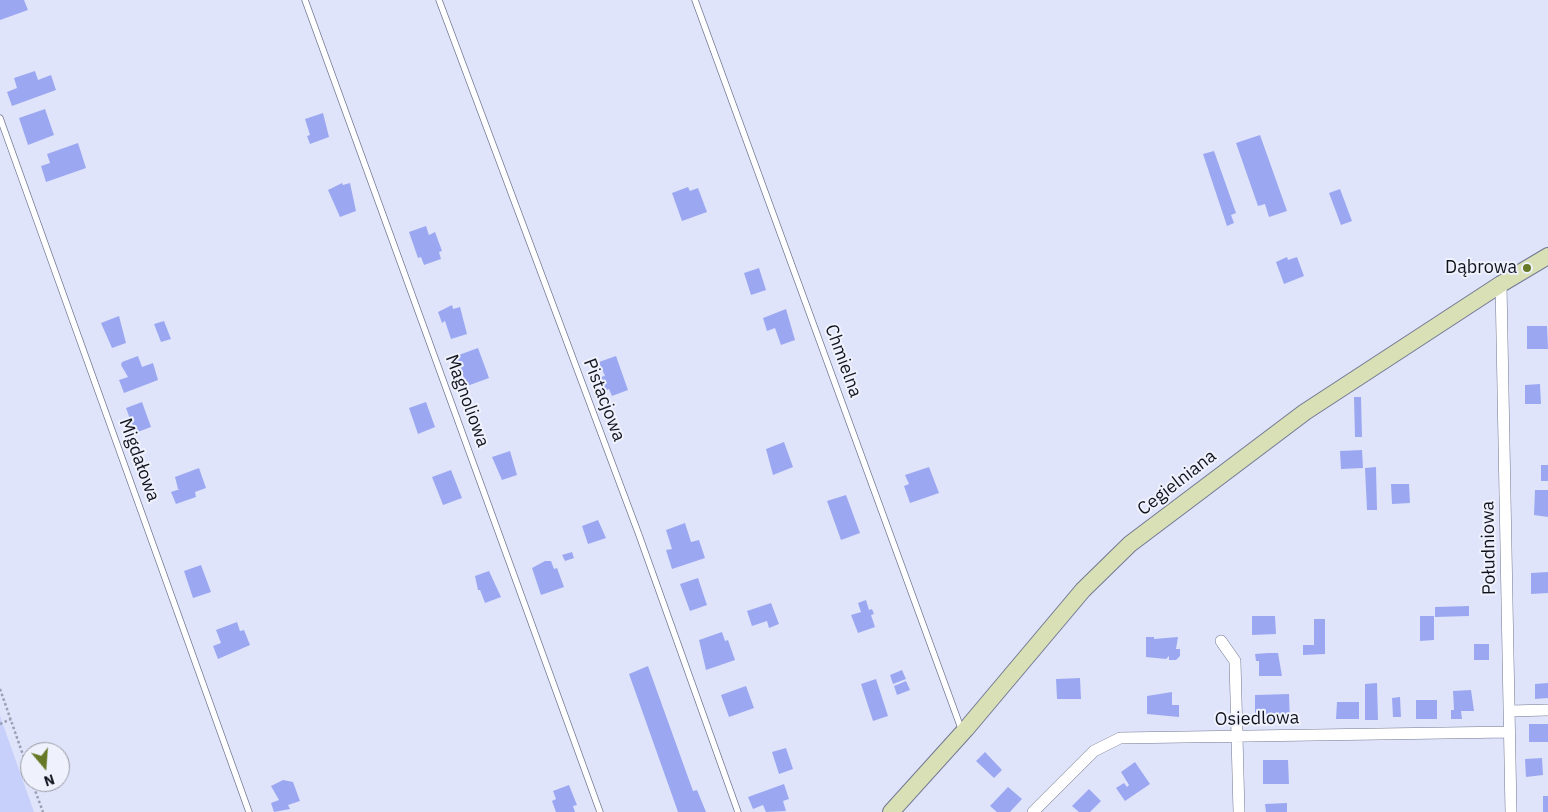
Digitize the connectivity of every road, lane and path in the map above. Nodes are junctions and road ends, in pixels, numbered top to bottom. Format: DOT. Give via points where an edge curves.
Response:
graph roads {
  1 [pos="305,0"];
  2 [pos="439,0"];
  3 [pos="695,0"];
  4 [pos="0,118"];
  5 [pos="1548,256"];
  6 [pos="1501,284"];
  7 [pos="1221,641"];
  8 [pos="0,689"];
  9 [pos="1548,710"];
  10 [pos="1510,712"];
  11 [pos="11,718"];
  12 [pos="0,724"];
  13 [pos="1510,732"];
  14 [pos="962,733"];
  15 [pos="1239,736"];
  16 [pos="20,745"];
  17 [pos="36,792"];
  18 [pos="43,812"];
  19 [pos="249,812"];
  20 [pos="600,812"];
  21 [pos="738,812"];
  22 [pos="891,812"];
  23 [pos="1033,812"];
  24 [pos="1239,812"];
  25 [pos="1511,812"];
  1 -- 20 [label="lane, Magnoliowa"];
  2 -- 21 [label="lane, Pistacjowa" via="639,535"];
  3 -- 14 [label="lane, Chmielna"];
  4 -- 19 [label="lane, Migdałowa"];
  5 -- 6 [label="street, Cegielniana"];
  6 -- 10 [label="street, Południowa"];
  6 -- 14 [label="street, Cegielniana" via="1305,412 1130,544 1083,590"];
  7 -- 15 [label="street" via="1235,661"];
  8 -- 11 [label="path"];
  9 -- 10 [label="street"];
  10 -- 13 [label="street, Południowa"];
  11 -- 12 [label="path"];
  11 -- 16 [label="path"];
  13 -- 15 [label="street, Osiedlowa"];
  13 -- 25 [label="street, Południowa"];
  14 -- 22 [label="street, Cegielniana"];
  15 -- 23 [label="street, Osiedlowa" via="1120,738 1094,751"];
  15 -- 24 [label="street"];
  17 -- 18 [label="path"];
}
